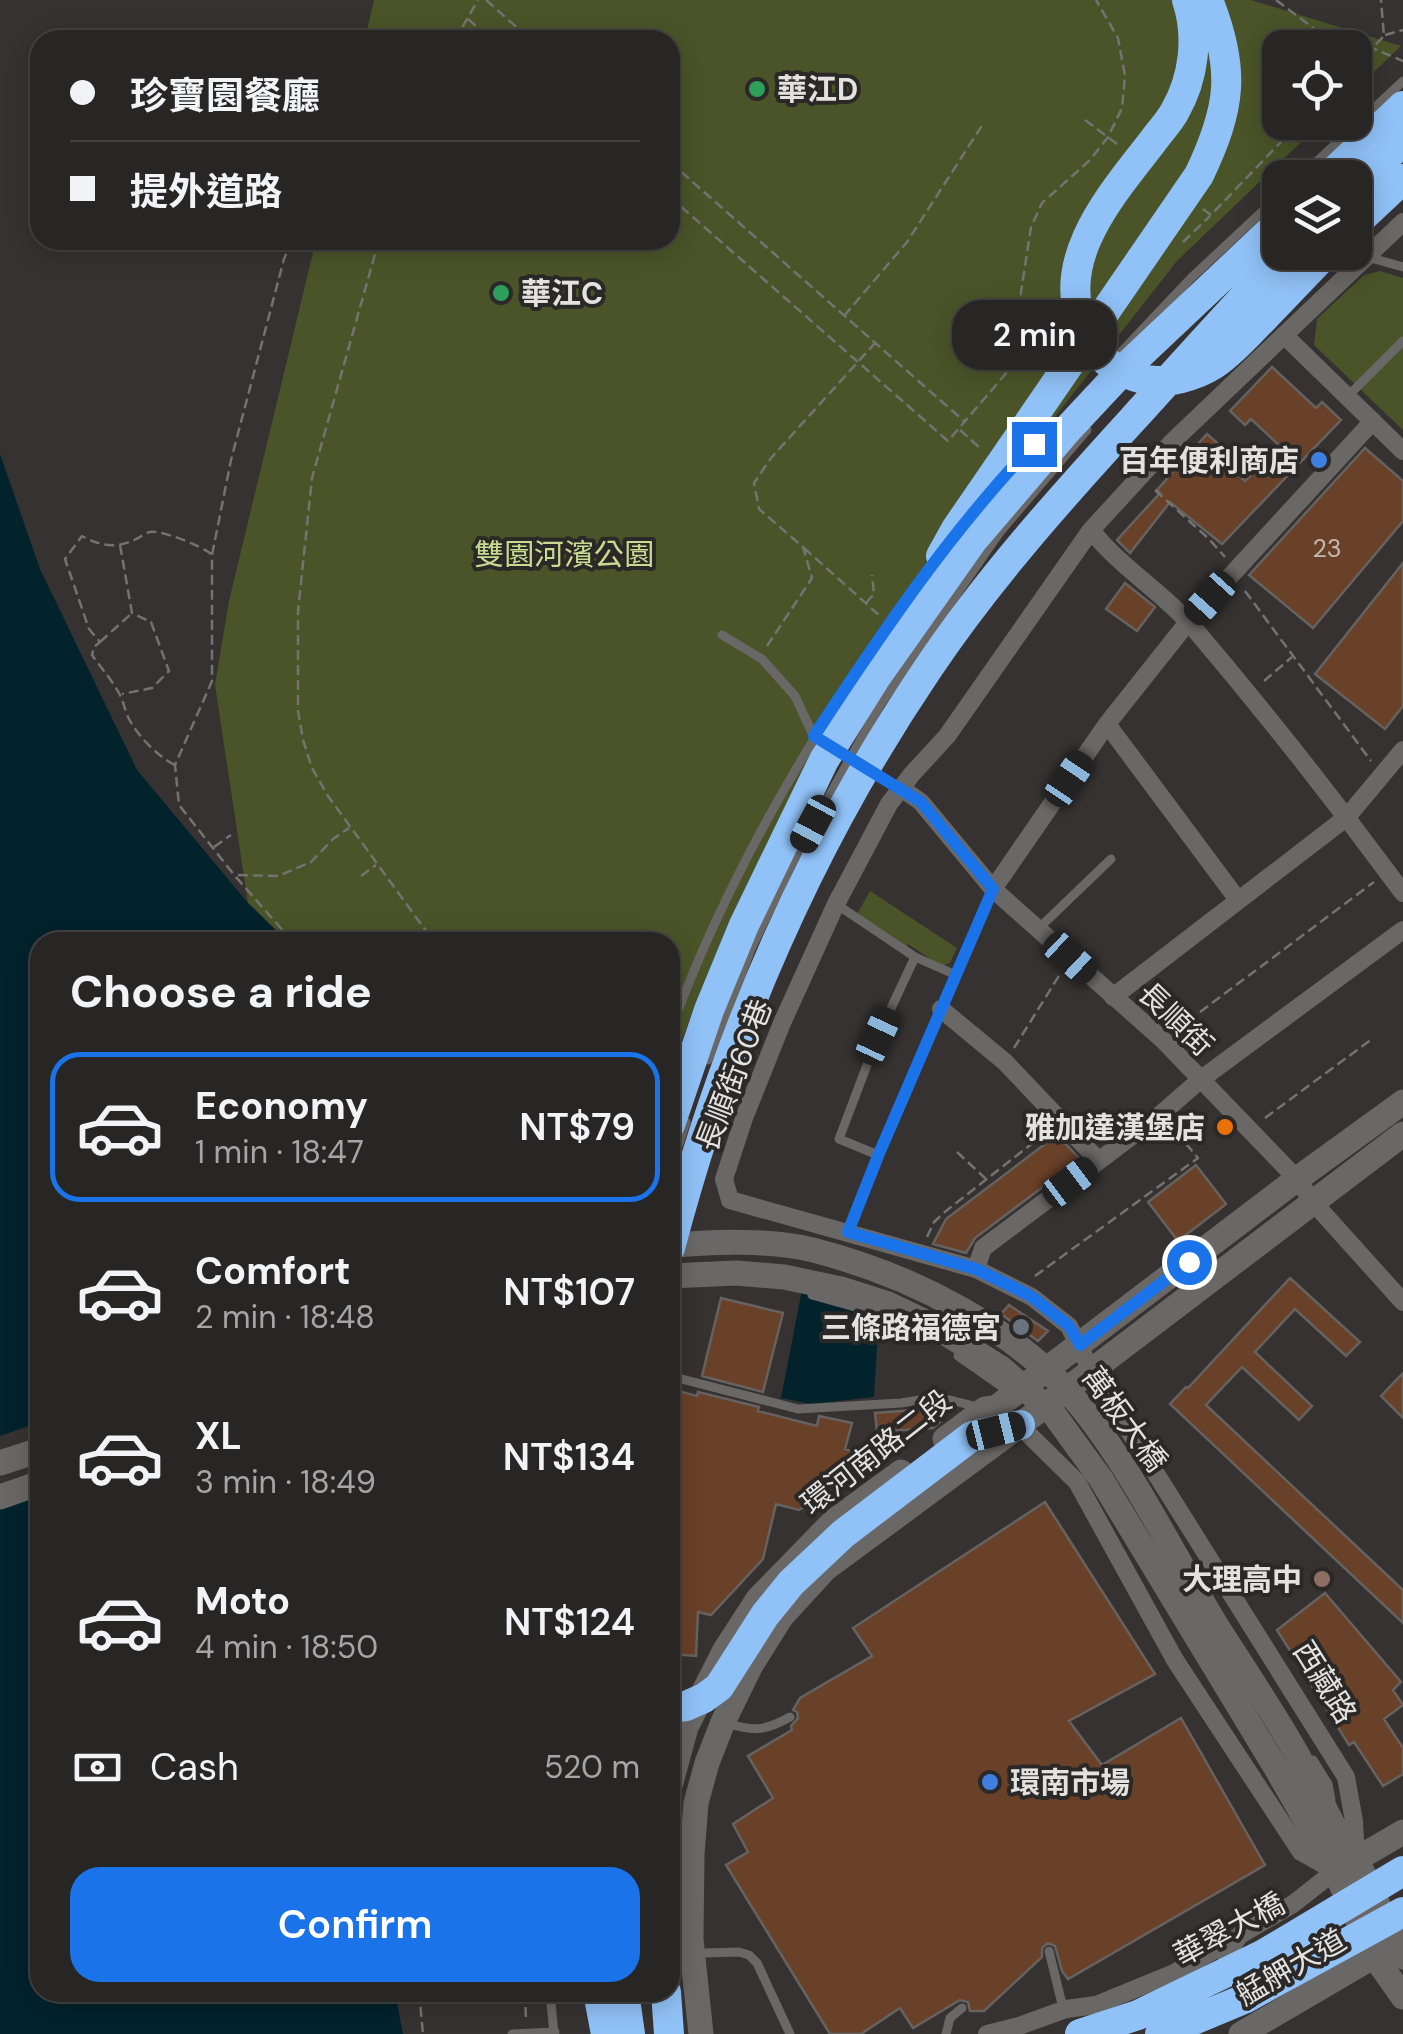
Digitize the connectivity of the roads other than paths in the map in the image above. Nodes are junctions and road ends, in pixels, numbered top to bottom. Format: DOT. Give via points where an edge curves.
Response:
graph roads {
  1 [pos="1172,0"];
  2 [pos="1187,0"];
  3 [pos="1208,0"];
  4 [pos="1403,80"];
  5 [pos="1403,106"];
  6 [pos="1403,142"];
  7 [pos="1318,160"];
  8 [pos="1346,160"];
  9 [pos="1372,169"];
  10 [pos="1403,179"];
  11 [pos="1403,195"];
  12 [pos="1372,208"];
  13 [pos="1262,212"];
  14 [pos="1403,222"];
  15 [pos="1372,224"];
  16 [pos="1262,239"];
  17 [pos="1372,252"];
  18 [pos="1372,258"];
  19 [pos="1403,267"];
  20 [pos="1270,270"];
  21 [pos="1310,270"];
  22 [pos="1326,270"];
  23 [pos="1353,270"];
  24 [pos="1284,335"];
  25 [pos="1403,341"];
  26 [pos="1099,375"];
  27 [pos="1347,397"];
  28 [pos="1099,416"];
  29 [pos="1060,417"];
  30 [pos="1373,422"];
  31 [pos="1403,450"];
  32 [pos="1020,458"];
  33 [pos="1008,472"];
  34 [pos="1091,530"];
  35 [pos="1188,622"];
  36 [pos="722,635"];
  37 [pos="876,677"];
  38 [pos="1107,724"];
  39 [pos="814,736"];
  40 [pos="1403,750"];
  41 [pos="849,758"];
  42 [pos="900,788"];
  43 [pos="1347,817"];
  44 [pos="1111,859"];
  45 [pos="993,889"];
  46 [pos="1403,893"];
  47 [pos="1238,900"];
  48 [pos="836,904"];
  49 [pos="1038,929"];
  50 [pos="1403,930"];
  51 [pos="916,956"];
  52 [pos="956,975"];
  53 [pos="1113,997"];
  54 [pos="680,1009"];
  55 [pos="942,1009"];
  56 [pos="706,1064"];
  57 [pos="1200,1080"];
  58 [pos="1403,1102"];
  59 [pos="680,1118"];
  60 [pos="1403,1134"];
  61 [pos="878,1156"];
  62 [pos="1098,1160"];
  63 [pos="1297,1179"];
  64 [pos="1313,1202"];
  65 [pos="680,1213"];
  66 [pos="848,1232"];
  67 [pos="680,1234"];
  68 [pos="680,1245"];
  69 [pos="976,1269"];
  70 [pos="680,1276"];
  71 [pos="680,1286"];
  72 [pos="752,1286"];
  73 [pos="800,1293"];
  74 [pos="1403,1302"];
  75 [pos="883,1315"];
  76 [pos="1080,1345"];
  77 [pos="946,1348"];
  78 [pos="1091,1370"];
  79 [pos="680,1379"];
  80 [pos="1010,1410"];
  81 [pos="30,1446"];
  82 [pos="30,1454"];
  83 [pos="0,1456"];
  84 [pos="0,1464"];
  85 [pos="30,1486"];
  86 [pos="30,1496"];
  87 [pos="0,1497"];
  88 [pos="0,1506"];
  89 [pos="758,1599"];
  90 [pos="781,1617"];
  91 [pos="680,1707"];
  92 [pos="790,1718"];
  93 [pos="722,1722"];
  94 [pos="680,1749"];
  95 [pos="1287,1761"];
  96 [pos="1403,1832"];
  97 [pos="1328,1837"];
  98 [pos="681,1853"];
  99 [pos="1346,1866"];
  100 [pos="1403,1871"];
  101 [pos="1403,1912"];
  102 [pos="1240,1935"];
  103 [pos="1394,1949"];
  104 [pos="1049,1951"];
  105 [pos="681,1954"];
  106 [pos="1226,1996"];
  107 [pos="1403,1997"];
  108 [pos="551,2002"];
  109 [pos="600,2002"];
  110 [pos="625,2002"];
  111 [pos="667,2002"];
  112 [pos="962,2008"];
  113 [pos="1249,2019"];
  114 [pos="1073,2021"];
  115 [pos="527,2033"];
  116 [pos="555,2033"];
  117 [pos="512,2034"];
  118 [pos="606,2034"];
  119 [pos="630,2034"];
  120 [pos="669,2034"];
  121 [pos="701,2034"];
  122 [pos="790,2034"];
  123 [pos="946,2034"];
  124 [pos="987,2034"];
  125 [pos="1160,2034"];
  126 [pos="1188,2034"];
  1 -- 22 [label="street" via="1184,52 1176,85 1091,208 1067,264 1063,292 1076,342 1116,382 1147,392 1174,391 1225,372"];
  2 -- 21 [label="highway" via="1194,42 1188,82 1175,112 1088,234 1074,296 1082,326 1097,355 1124,374 1154,381 1188,376 1242,340"];
  3 -- 37 [label="highway" via="1228,72 1223,112 1199,175 956,529"];
  4 -- 7 [label="lane"];
  5 -- 8 [label="highway"];
  6 -- 9 [label="highway"];
  10 -- 12 [label="highway"];
  11 -- 15 [label="street"];
  13 -- 26 [label="lane"];
  14 -- 17 [label="street, 長順街60巷"];
  16 -- 37 [label="highway" via="1066,431 972,541"];
  18 -- 19 [label="lane"];
  20 -- 65 [label="highway" via="1013,554 871,758 778,938 709,1115"];
  23 -- 24 [label="street, 長順街60巷"];
  24 -- 27 [label="street"];
  24 -- 34 [label="street, 長順街60巷"];
  25 -- 27 [label="lane"];
  27 -- 30 [label="street"];
  28 -- 41 [label="lane" via="1000,532"];
  29 -- 32 [label="lane"];
  30 -- 31 [label="street"];
  30 -- 35 [label="street"];
  33 -- 39 [label="lane" via="888,624"];
  34 -- 35 [label="street"];
  34 -- 42 [label="street, 長順街60巷" via="947,736"];
  35 -- 38 [label="street"];
  35 -- 43 [label="street"];
  36 -- 39 [label="lane" via="762,659 795,696"];
  37 -- 59 [label="highway" via="824,760 744,925 709,1010"];
  38 -- 45 [label="street"];
  38 -- 47 [label="street"];
  39 -- 41 [label="lane"];
  39 -- 54 [label="lane" via="740,872"];
  40 -- 43 [label="street"];
  41 -- 42 [label="lane"];
  41 -- 56 [label="lane" via="750,949"];
  42 -- 45 [label="street, 長順街" via="921,802"];
  42 -- 48 [label="street, 長順街60巷"];
  43 -- 46 [label="street"];
  43 -- 47 [label="street"];
  44 -- 49 [label="lane"];
  45 -- 49 [label="street, 長順街"];
  45 -- 52 [label="lane"];
  47 -- 53 [label="street"];
  48 -- 51 [label="lane"];
  48 -- 66 [label="street, 長順街60巷" via="724,1178 730,1200"];
  49 -- 53 [label="street, 長順街"];
  50 -- 57 [label="street"];
  51 -- 52 [label="lane"];
  51 -- 61 [label="lane" via="839,1139"];
  52 -- 55 [label="lane"];
  53 -- 57 [label="street, 長順街"];
  55 -- 61 [label="lane"];
  55 -- 62 [label="street" via="1005,1062"];
  57 -- 62 [label="street"];
  57 -- 63 [label="street, 長順街"];
  58 -- 63 [label="street, 環河南路二段"];
  60 -- 64 [label="street, 環河南路二段"];
  61 -- 66 [label="lane"];
  62 -- 69 [label="street" via="984,1248"];
  63 -- 64 [label="street, 長順街"];
  63 -- 76 [label="street, 環河南路二段"];
  64 -- 74 [label="street, 長順街"];
  64 -- 78 [label="street, 環河南路二段"];
  66 -- 69 [label="street, 長順街60巷"];
  67 -- 95 [label="lane" via="744,1231 813,1241 961,1298 1043,1356 1103,1423 1146,1489 1211,1601"];
  68 -- 95 [label="street, 萬板大橋" via="810,1249 953,1304 1024,1350 1083,1408 1127,1471"];
  69 -- 76 [label="street, 長順街60巷" via="1032,1297 1069,1326"];
  70 -- 95 [label="street, 萬板大橋" via="736,1273 841,1288 934,1326 1001,1368 1053,1414"];
  71 -- 72 [label="lane"];
  73 -- 75 [label="lane"];
  76 -- 78 [label="street, 西藏路"];
  76 -- 80 [label="street, 環河南路二段"];
  77 -- 80 [label="lane"];
  78 -- 80 [label="street, 環河南路二段"];
  78 -- 99 [label="street, 西藏路" via="1346,1777 1354,1821"];
  79 -- 80 [label="lane" via="798,1410 938,1397"];
  80 -- 89 [label="street, 環河南路二段" via="834,1521"];
  80 -- 90 [label="street, 環河南路二段" via="825,1568"];
  80 -- 91 [label="highway" via="843,1534 791,1583 719,1687"];
  80 -- 95 [label="lane" via="1044,1419"];
  80 -- 99 [label="street" via="1077,1482 1176,1660 1301,1852"];
  81 -- 83 [label="lane"];
  82 -- 84 [label="street"];
  85 -- 87 [label="street"];
  86 -- 88 [label="lane"];
  89 -- 90 [label="street"];
  89 -- 94 [label="street, 環河南路二段" via="725,1650"];
  90 -- 93 [label="street, 環河南路二段"];
  92 -- 93 [label="lane" via="760,1730"];
  93 -- 98 [label="street, 環河南路二段"];
  95 -- 97 [label="street, 西藏路"];
  95 -- 97 [label="lane" via="1328,1784"];
  96 -- 99 [label="street"];
  97 -- 99 [label="street, 西藏路"];
  98 -- 105 [label="street, 環河南路二段"];
  99 -- 102 [label="street, 艋舺大道"];
  99 -- 103 [label="street, 西藏路"];
  100 -- 114 [label="highway, 華翠大橋" via="1264,1954 1138,2015"];
  101 -- 125 [label="highway" via="1244,1999"];
  102 -- 114 [label="street"];
  102 -- 126 [label="street, 艋舺大道" via="1210,2012"];
  103 -- 107 [label="street, 西藏路"];
  103 -- 113 [label="street, 艋舺大道"];
  104 -- 114 [label="lane"];
  105 -- 121 [label="street, 環河南路二段"];
  105 -- 122 [label="lane" via="749,1955"];
  106 -- 113 [label="lane"];
  108 -- 116 [label="lane"];
  109 -- 118 [label="highway"];
  110 -- 119 [label="highway"];
  111 -- 120 [label="highway"];
  112 -- 123 [label="lane"];
  114 -- 124 [label="street"];
  115 -- 116 [label="lane"];
  115 -- 117 [label="lane"];
}
